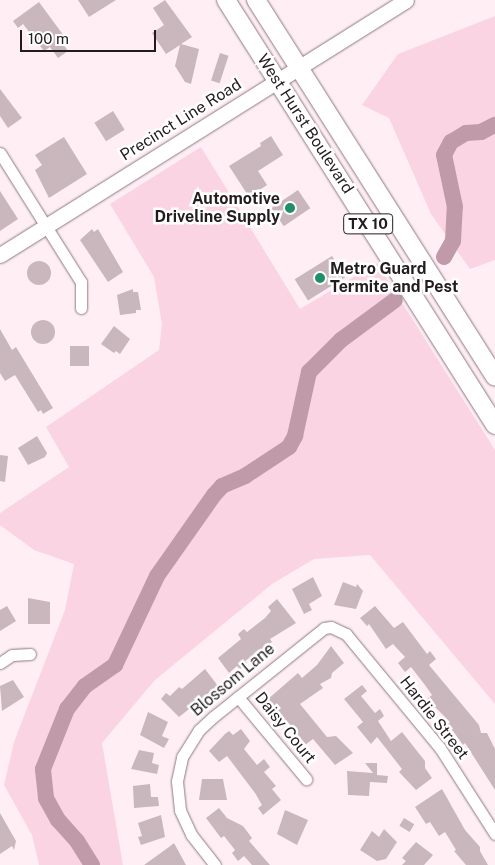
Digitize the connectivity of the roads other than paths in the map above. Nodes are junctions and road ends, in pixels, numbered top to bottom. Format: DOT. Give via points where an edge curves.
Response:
graph roads {
  1 [pos="226,0"];
  2 [pos="256,0"];
  3 [pos="406,0"];
  4 [pos="299,66"];
  5 [pos="277,80"];
  6 [pos="0,154"];
  7 [pos="47,226"];
  8 [pos="0,254"];
  9 [pos="81,308"];
  10 [pos="495,376"];
  11 [pos="495,426"];
  12 [pos="339,630"];
  13 [pos="30,654"];
  14 [pos="0,663"];
  15 [pos="238,697"];
  16 [pos="306,779"];
  17 [pos="495,834"];
  18 [pos="215,865"];
  1 -- 5 [label="main road, West Hurst Boulevard / TX 10"];
  2 -- 4 [label="main road, West Hurst Boulevard / TX 10"];
  3 -- 4 [label="main road, Precinct Line Road"];
  4 -- 5 [label="main road, Precinct Line Road"];
  4 -- 10 [label="main road, West Hurst Boulevard / TX 10"];
  5 -- 7 [label="main road, Precinct Line Road"];
  5 -- 11 [label="main road, West Hurst Boulevard / TX 10"];
  6 -- 7 [label="street"];
  7 -- 8 [label="main road, Precinct Line Road"];
  7 -- 9 [label="street" via="81,282"];
  12 -- 15 [label="street, Blossom Lane" via="331,627 317,632"];
  12 -- 17 [label="street, Hardie Street" via="440,748"];
  13 -- 14 [label="street" via="12,655"];
  15 -- 16 [label="street, Daisy Court"];
  15 -- 18 [label="street, Blossom Lane" via="199,730 182,757 178,775 182,816"];
}
